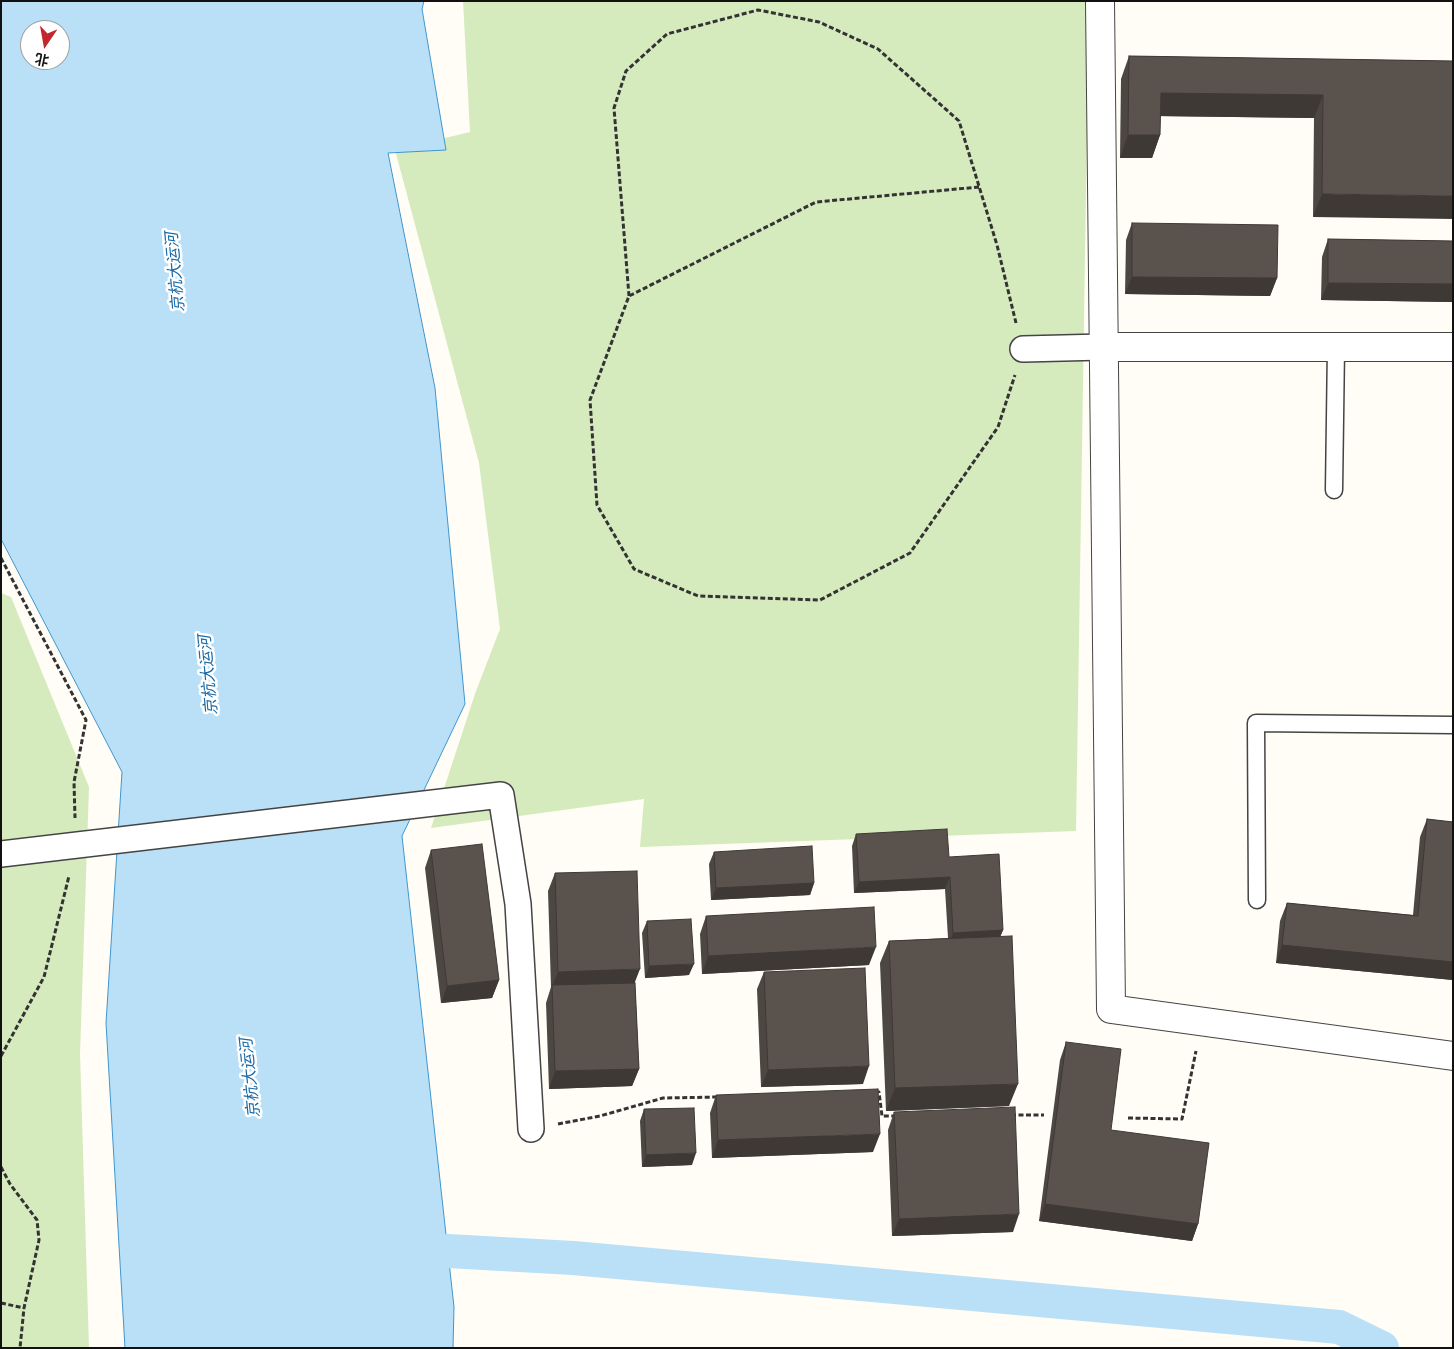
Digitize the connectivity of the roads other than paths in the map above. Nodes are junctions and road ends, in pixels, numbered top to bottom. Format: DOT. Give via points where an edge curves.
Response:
graph roads {
  1 [pos="1100,1"];
  2 [pos="1103,347"];
  3 [pos="1336,347"];
  4 [pos="1453,347"];
  5 [pos="1022,348"];
  6 [pos="1334,490"];
  7 [pos="1453,725"];
  8 [pos="1,854"];
  9 [pos="1257,900"];
  10 [pos="1453,1056"];
  11 [pos="531,1129"];
  1 -- 2 [label="street"];
  2 -- 3 [label="street"];
  2 -- 5 [label="street"];
  2 -- 10 [label="street" via="1111,1009"];
  3 -- 4 [label="street"];
  3 -- 6 [label="lane"];
  7 -- 9 [label="lane" via="1256,723"];
  8 -- 11 [label="street" via="501,795 518,904"];
}
